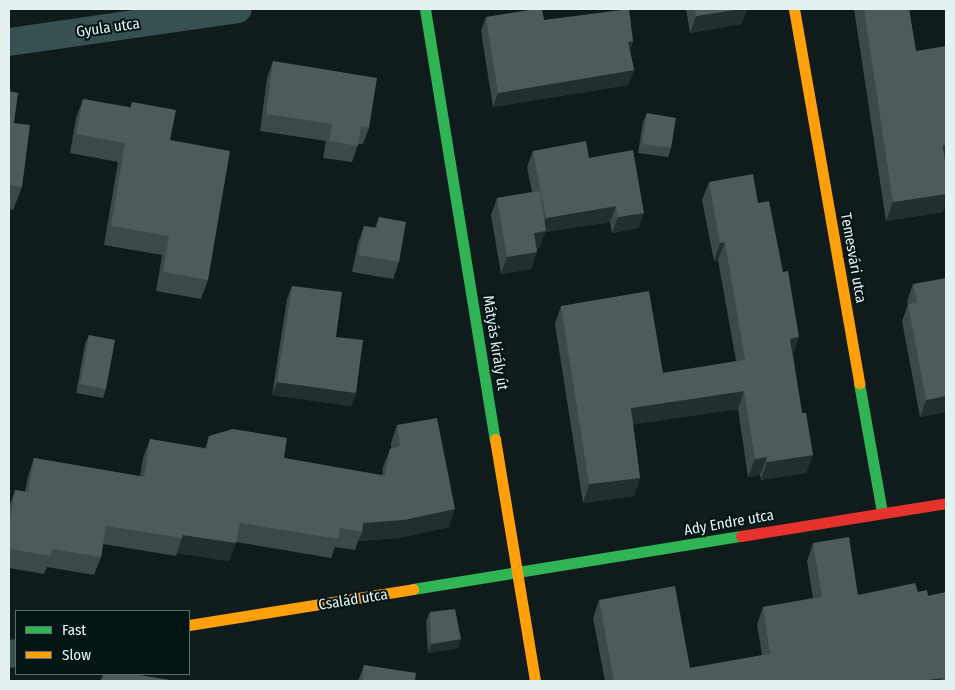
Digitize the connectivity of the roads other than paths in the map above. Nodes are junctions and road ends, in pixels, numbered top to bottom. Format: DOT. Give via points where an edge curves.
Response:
graph roads {
  1 [pos="238,9"];
  2 [pos="425,9"];
  3 [pos="794,9"];
  4 [pos="9,42"];
  5 [pos="946,503"];
  6 [pos="882,512"];
  7 [pos="517,574"];
  8 [pos="190,626"];
  9 [pos="535,681"];
  1 -- 4 [label="street, Gyula utca"];
  2 -- 7 [label="street, Mátyás király út"];
  3 -- 6 [label="street, Temesvári utca"];
  5 -- 6 [label="street, Ady Endre utca"];
  6 -- 7 [label="street, Ady Endre utca"];
  7 -- 8 [label="street, Család utca"];
  7 -- 9 [label="street, Mátyás király út"];
}
